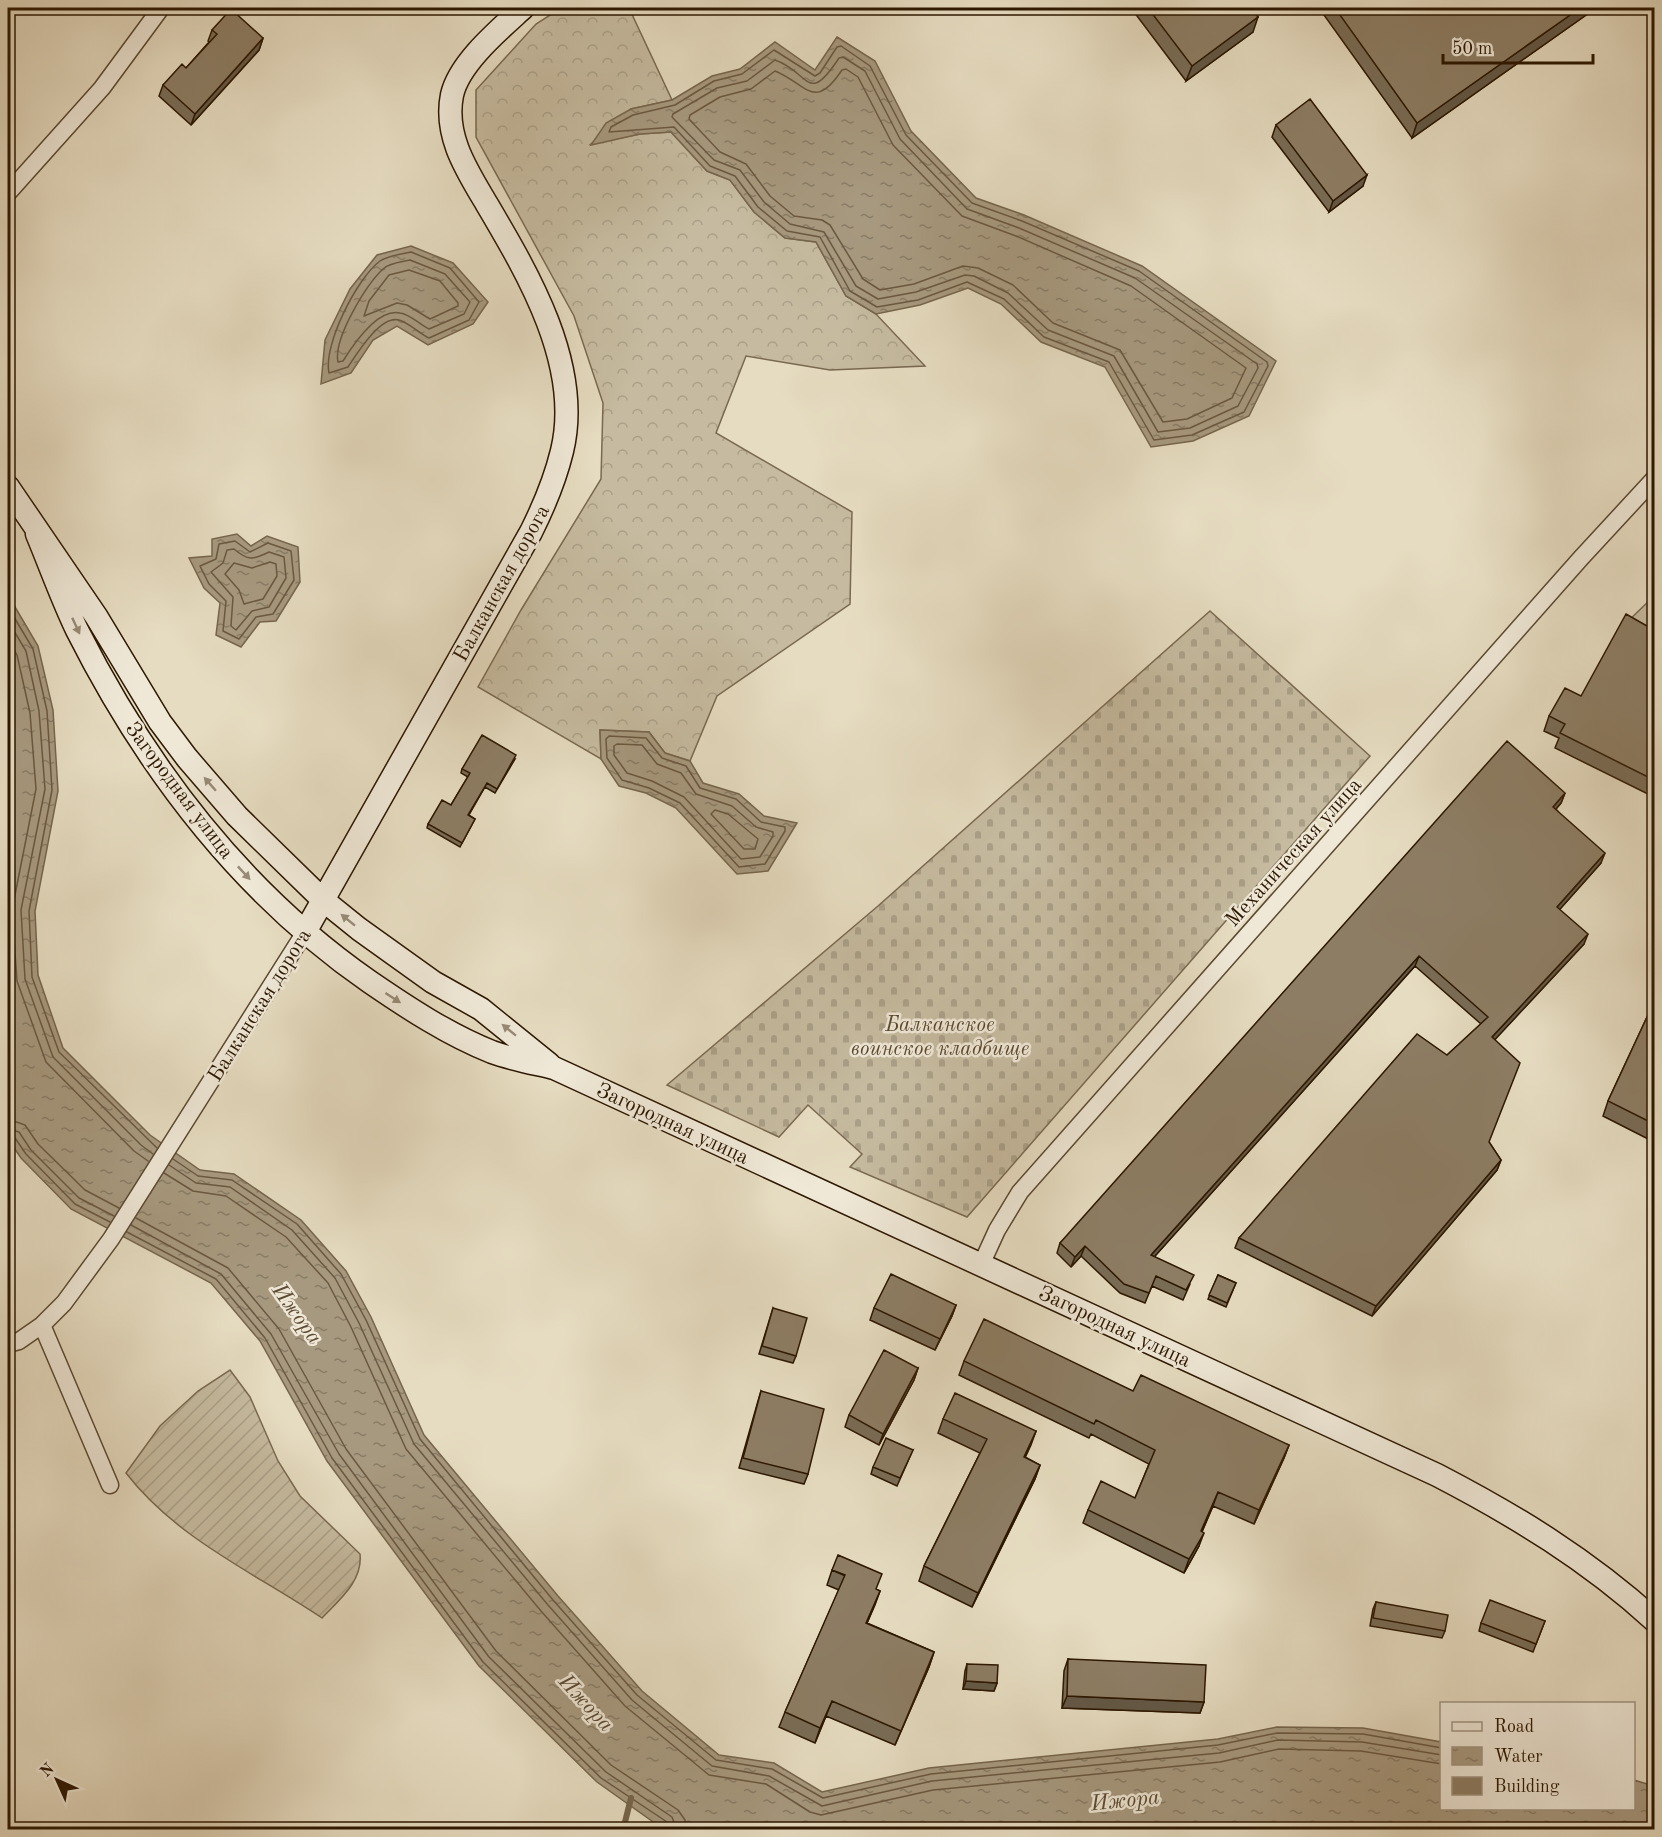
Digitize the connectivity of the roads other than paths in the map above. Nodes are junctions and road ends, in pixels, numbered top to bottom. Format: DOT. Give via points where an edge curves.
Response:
graph roads {
  1 [pos="161,8"];
  2 [pos="523,8"];
  3 [pos="8,193"];
  4 [pos="1654,479"];
  5 [pos="8,487"];
  6 [pos="37,534"];
  7 [pos="323,900"];
  8 [pos="305,932"];
  9 [pos="554,1068"];
  10 [pos="981,1265"];
  11 [pos="42,1325"];
  12 [pos="8,1344"];
  13 [pos="110,1485"];
  14 [pos="1654,1620"];
  1 -- 3 [label="street" via="102,88"];
  2 -- 7 [label="main road, Балканская дорога" via="468,64 452,94 452,129 462,161 519,260 552,331 566,406 563,449 549,496 531,532"];
  4 -- 10 [label="street, Механическая улица" via="1020,1192"];
  5 -- 6 [label="main road, Загородная улица"];
  7 -- 6 [label="main road, Загородная улица, one-way" via="237,816 187,758 160,722 96,616"];
  6 -- 8 [label="main road, Загородная улица, one-way" via="77,629 159,769 215,842"];
  7 -- 8 [label="main road, Балканская дорога"];
  9 -- 7 [label="main road, Загородная улица, one-way" via="481,1009 397,958"];
  8 -- 9 [label="main road, Загородная улица, one-way" via="393,998 453,1033 493,1052"];
  8 -- 11 [label="street, Балканская дорога" via="111,1239 64,1303"];
  9 -- 10 [label="main road, Загородная улица"];
  10 -- 14 [label="main road, Загородная улица" via="1491,1503 1592,1568"];
  11 -- 12 [label="street, Балканская дорога"];
  11 -- 13 [label="street"];
}
